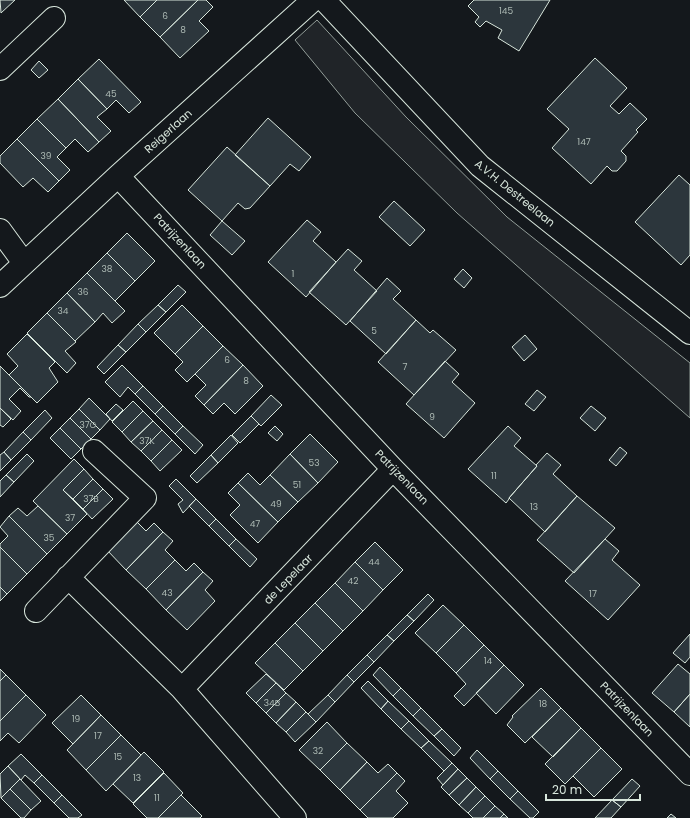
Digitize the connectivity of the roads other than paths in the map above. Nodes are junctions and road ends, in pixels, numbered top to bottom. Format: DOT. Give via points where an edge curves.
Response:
graph roads {
  1 [pos="313,0"];
  2 [pos="324,0"];
  3 [pos="54,18"];
  4 [pos="0,69"];
  5 [pos="118,176"];
  6 [pos="0,230"];
  7 [pos="24,263"];
  8 [pos="0,286"];
  9 [pos="690,333"];
  10 [pos="94,451"];
  11 [pos="393,468"];
  12 [pos="68,577"];
  13 [pos="36,611"];
  14 [pos="182,689"];
  15 [pos="690,774"];
  16 [pos="295,818"];
  1 -- 5 [label="street, Reigerlaan"];
  2 -- 9 [label="street, A.V.H. Destreelaan" via="480,166"];
  3 -- 4 [label="street"];
  5 -- 7 [label="street, Reigerlaan"];
  5 -- 11 [label="street, Patrijzenlaan"];
  6 -- 7 [label="street"];
  7 -- 8 [label="street, Reigerlaan"];
  10 -- 12 [label="street" via="145,498"];
  11 -- 14 [label="street, de Lepelaar"];
  11 -- 15 [label="street, Patrijzenlaan"];
  12 -- 13 [label="street"];
  12 -- 14 [label="street"];
  14 -- 16 [label="street"];
}
